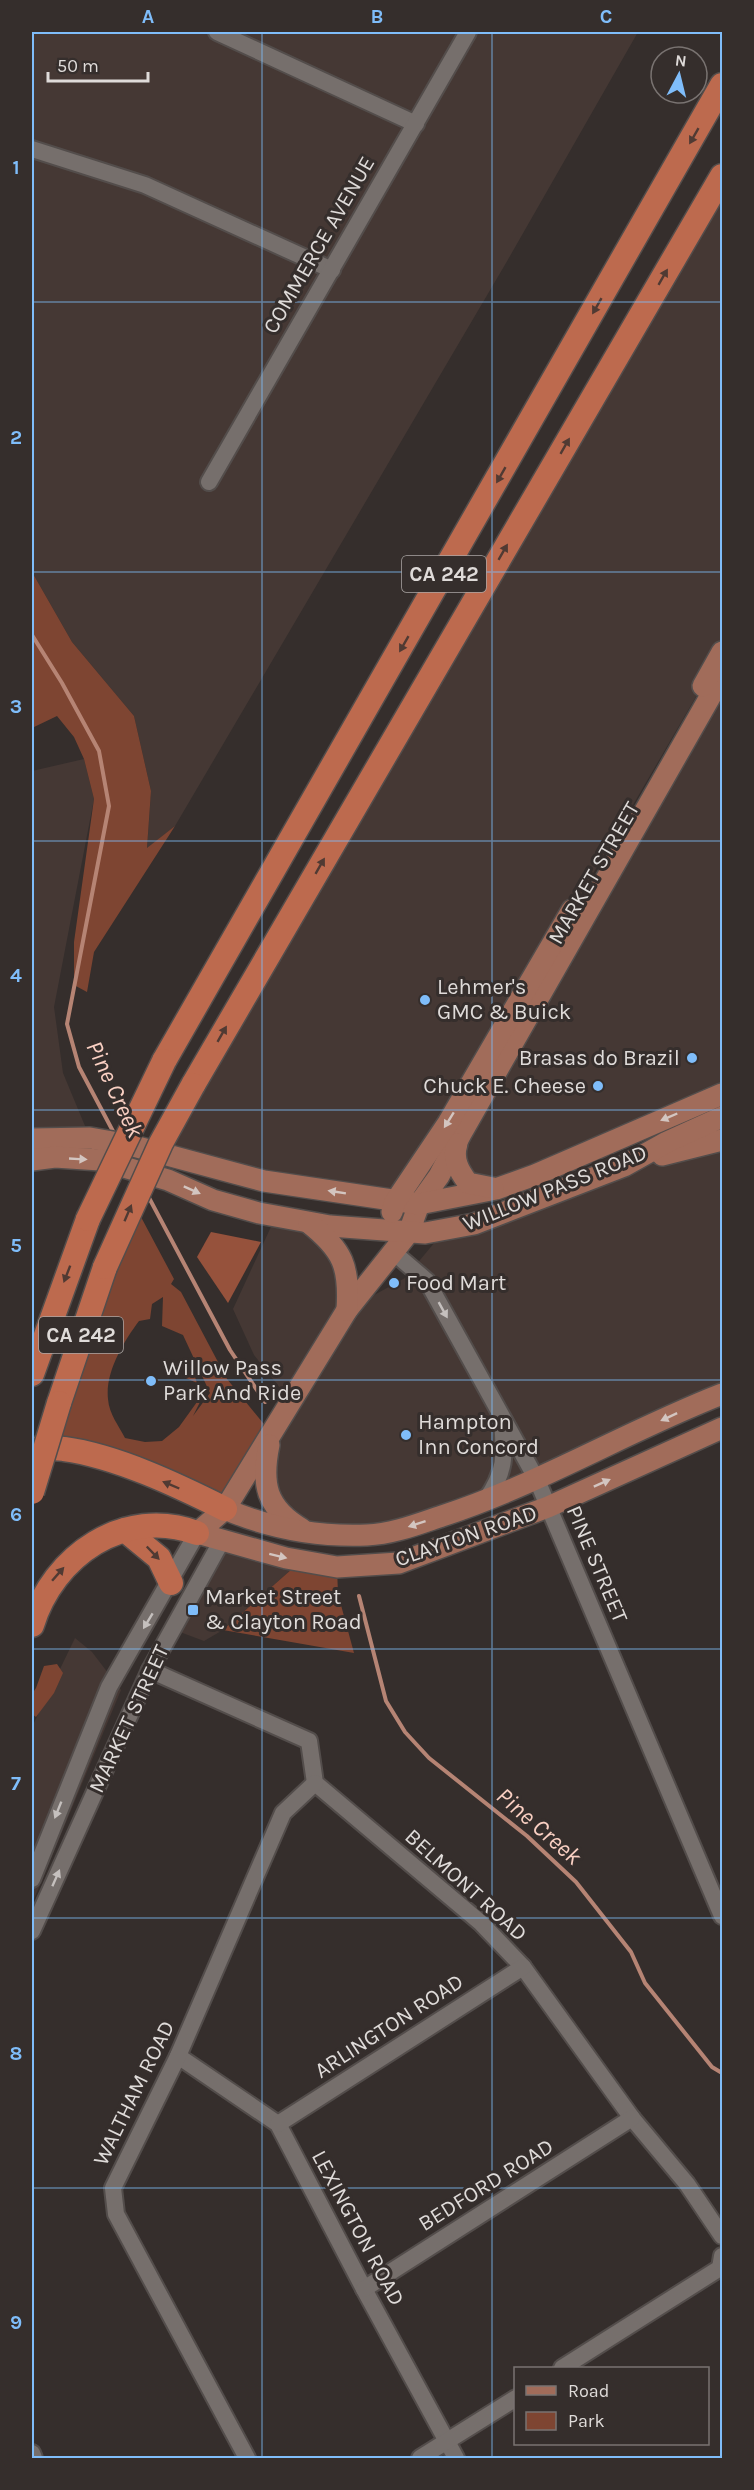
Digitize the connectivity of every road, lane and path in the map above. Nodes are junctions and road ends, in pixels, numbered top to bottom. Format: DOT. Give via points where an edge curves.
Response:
graph roads {
  1 [pos="217,32"];
  2 [pos="468,32"];
  3 [pos="723,85"];
  4 [pos="416,124"];
  5 [pos="32,149"];
  6 [pos="723,176"];
  7 [pos="332,270"];
  8 [pos="209,482"];
  9 [pos="723,652"];
  10 [pos="723,676"];
  11 [pos="570,943"];
  12 [pos="523,995"];
  13 [pos="507,1054"];
  14 [pos="723,1094"];
  15 [pos="723,1117"];
  16 [pos="462,1132"];
  17 [pos="32,1138"];
  18 [pos="723,1140"];
  19 [pos="32,1160"];
  20 [pos="624,1166"];
  21 [pos="496,1189"];
  22 [pos="395,1202"];
  23 [pos="418,1204"];
  24 [pos="306,1220"];
  25 [pos="409,1232"];
  26 [pos="390,1241"];
  27 [pos="347,1310"];
  28 [pos="32,1374"];
  29 [pos="723,1394"];
  30 [pos="501,1414"];
  31 [pos="723,1428"];
  32 [pos="272,1434"];
  33 [pos="32,1449"];
  34 [pos="537,1480"];
  35 [pos="32,1492"];
  36 [pos="485,1501"];
  37 [pos="548,1507"];
  38 [pos="225,1509"];
  39 [pos="125,1530"];
  40 [pos="308,1532"];
  41 [pos="197,1533"];
  42 [pos="222,1542"];
  43 [pos="171,1583"];
  44 [pos="32,1625"];
  45 [pos="150,1670"];
  46 [pos="315,1783"];
  47 [pos="32,1879"];
  48 [pos="723,1916"];
  49 [pos="32,1931"];
  50 [pos="523,1967"];
  51 [pos="178,2056"];
  52 [pos="632,2118"];
  53 [pos="278,2124"];
  54 [pos="723,2236"];
  55 [pos="723,2256"];
  56 [pos="364,2289"];
  57 [pos="564,2367"];
  58 [pos="514,2399"];
  59 [pos="446,2442"];
  60 [pos="32,2453"];
  61 [pos="34,2458"];
  62 [pos="247,2458"];
  63 [pos="420,2458"];
  64 [pos="456,2458"];
  1 -- 4 [label="street"];
  2 -- 4 [label="street, COMMERCE AVENUE"];
  3 -- 28 [label="highway, CA 242, one-way, bridge" via="164,1061 88,1219"];
  4 -- 7 [label="street, COMMERCE AVENUE"];
  5 -- 7 [label="street" via="145,185"];
  35 -- 6 [label="highway, CA 242, one-way, bridge" via="105,1267 161,1143"];
  7 -- 8 [label="street, COMMERCE AVENUE"];
  9 -- 12 [label="main road, MARKET STREET"];
  10 -- 11 [label="main road, MARKET STREET"];
  11 -- 12 [label="main road" via="557,954 537,988"];
  11 -- 13 [label="main road, MARKET STREET"];
  12 -- 13 [label="main road" via="525,1005 510,1033"];
  12 -- 22 [label="main road, MARKET STREET, one-way" via="448,1123"];
  13 -- 16 [label="main road, MARKET STREET"];
  14 -- 21 [label="main road, WILLOW PASS ROAD, one-way"];
  15 -- 20 [label="main road, WILLOW PASS ROAD"];
  16 -- 21 [label="main road" via="454,1153 459,1170 468,1183"];
  16 -- 23 [label="main road, MARKET STREET" via="440,1176"];
  22 -- 17 [label="main road, WILLOW PASS ROAD, one-way" via="264,1181 119,1143 90,1138"];
  18 -- 20 [label="main road"];
  19 -- 24 [label="main road, WILLOW PASS ROAD, one-way" via="100,1160 213,1200"];
  20 -- 25 [label="main road, WILLOW PASS ROAD" via="474,1224"];
  21 -- 23 [label="main road, WILLOW PASS ROAD"];
  22 -- 23 [label="main road, WILLOW PASS ROAD"];
  22 -- 26 [label="main road, MARKET STREET"];
  23 -- 25 [label="main road, MARKET STREET"];
  24 -- 26 [label="main road, WILLOW PASS ROAD"];
  24 -- 27 [label="main road" via="325,1236 345,1263"];
  25 -- 26 [label="main road, WILLOW PASS ROAD"];
  26 -- 27 [label="main road, MARKET STREET"];
  26 -- 30 [label="street, PINE STREET, one-way" via="427,1281"];
  27 -- 32 [label="main road, MARKET STREET"];
  29 -- 34 [label="main road, CLAYTON ROAD, one-way"];
  30 -- 34 [label="street, PINE STREET"];
  30 -- 36 [label="street" via="505,1462"];
  37 -- 31 [label="main road, CLAYTON ROAD, one-way"];
  32 -- 38 [label="main road, MARKET STREET"];
  32 -- 40 [label="main road" via="265,1463 267,1495 289,1521"];
  38 -- 33 [label="highway, one-way" via="93,1455 62,1448"];
  34 -- 36 [label="main road, CLAYTON ROAD"];
  34 -- 37 [label="street, PINE STREET"];
  36 -- 40 [label="main road, CLAYTON ROAD, one-way" via="397,1530 369,1535"];
  42 -- 37 [label="main road, CLAYTON ROAD, one-way" via="337,1567 399,1563"];
  37 -- 48 [label="street, PINE STREET"];
  38 -- 40 [label="main road, CLAYTON ROAD" via="257,1523"];
  38 -- 41 [label="main road, MARKET STREET"];
  38 -- 42 [label="main road, MARKET STREET"];
  39 -- 41 [label="highway" via="159,1526"];
  39 -- 43 [label="highway, one-way" via="159,1558"];
  44 -- 39 [label="highway, one-way" via="48,1585 61,1569 84,1549"];
  41 -- 42 [label="main road, CLAYTON ROAD"];
  41 -- 43 [label="street, MARKET STREET"];
  42 -- 45 [label="street, MARKET STREET"];
  43 -- 47 [label="street, MARKET STREET, one-way" via="109,1687"];
  45 -- 46 [label="street" via="309,1741"];
  49 -- 45 [label="street, MARKET STREET, one-way"];
  46 -- 50 [label="street, BELMONT ROAD" via="481,1923"];
  46 -- 51 [label="street, WALTHAM ROAD" via="283,1813"];
  50 -- 52 [label="street, BELMONT ROAD"];
  50 -- 53 [label="street, ARLINGTON ROAD"];
  51 -- 53 [label="street, LEXINGTON ROAD"];
  51 -- 62 [label="street, WALTHAM ROAD" via="113,2188 116,2214"];
  52 -- 54 [label="street, BELMONT ROAD" via="687,2184"];
  52 -- 56 [label="street, BEDFORD ROAD"];
  53 -- 56 [label="street, LEXINGTON ROAD"];
  55 -- 57 [label="street" via="720,2268"];
  56 -- 59 [label="street, LEXINGTON ROAD"];
  58 -- 59 [label="street"];
  59 -- 63 [label="street"];
  59 -- 64 [label="street, LEXINGTON ROAD"];
  60 -- 61 [label="street"];
}
